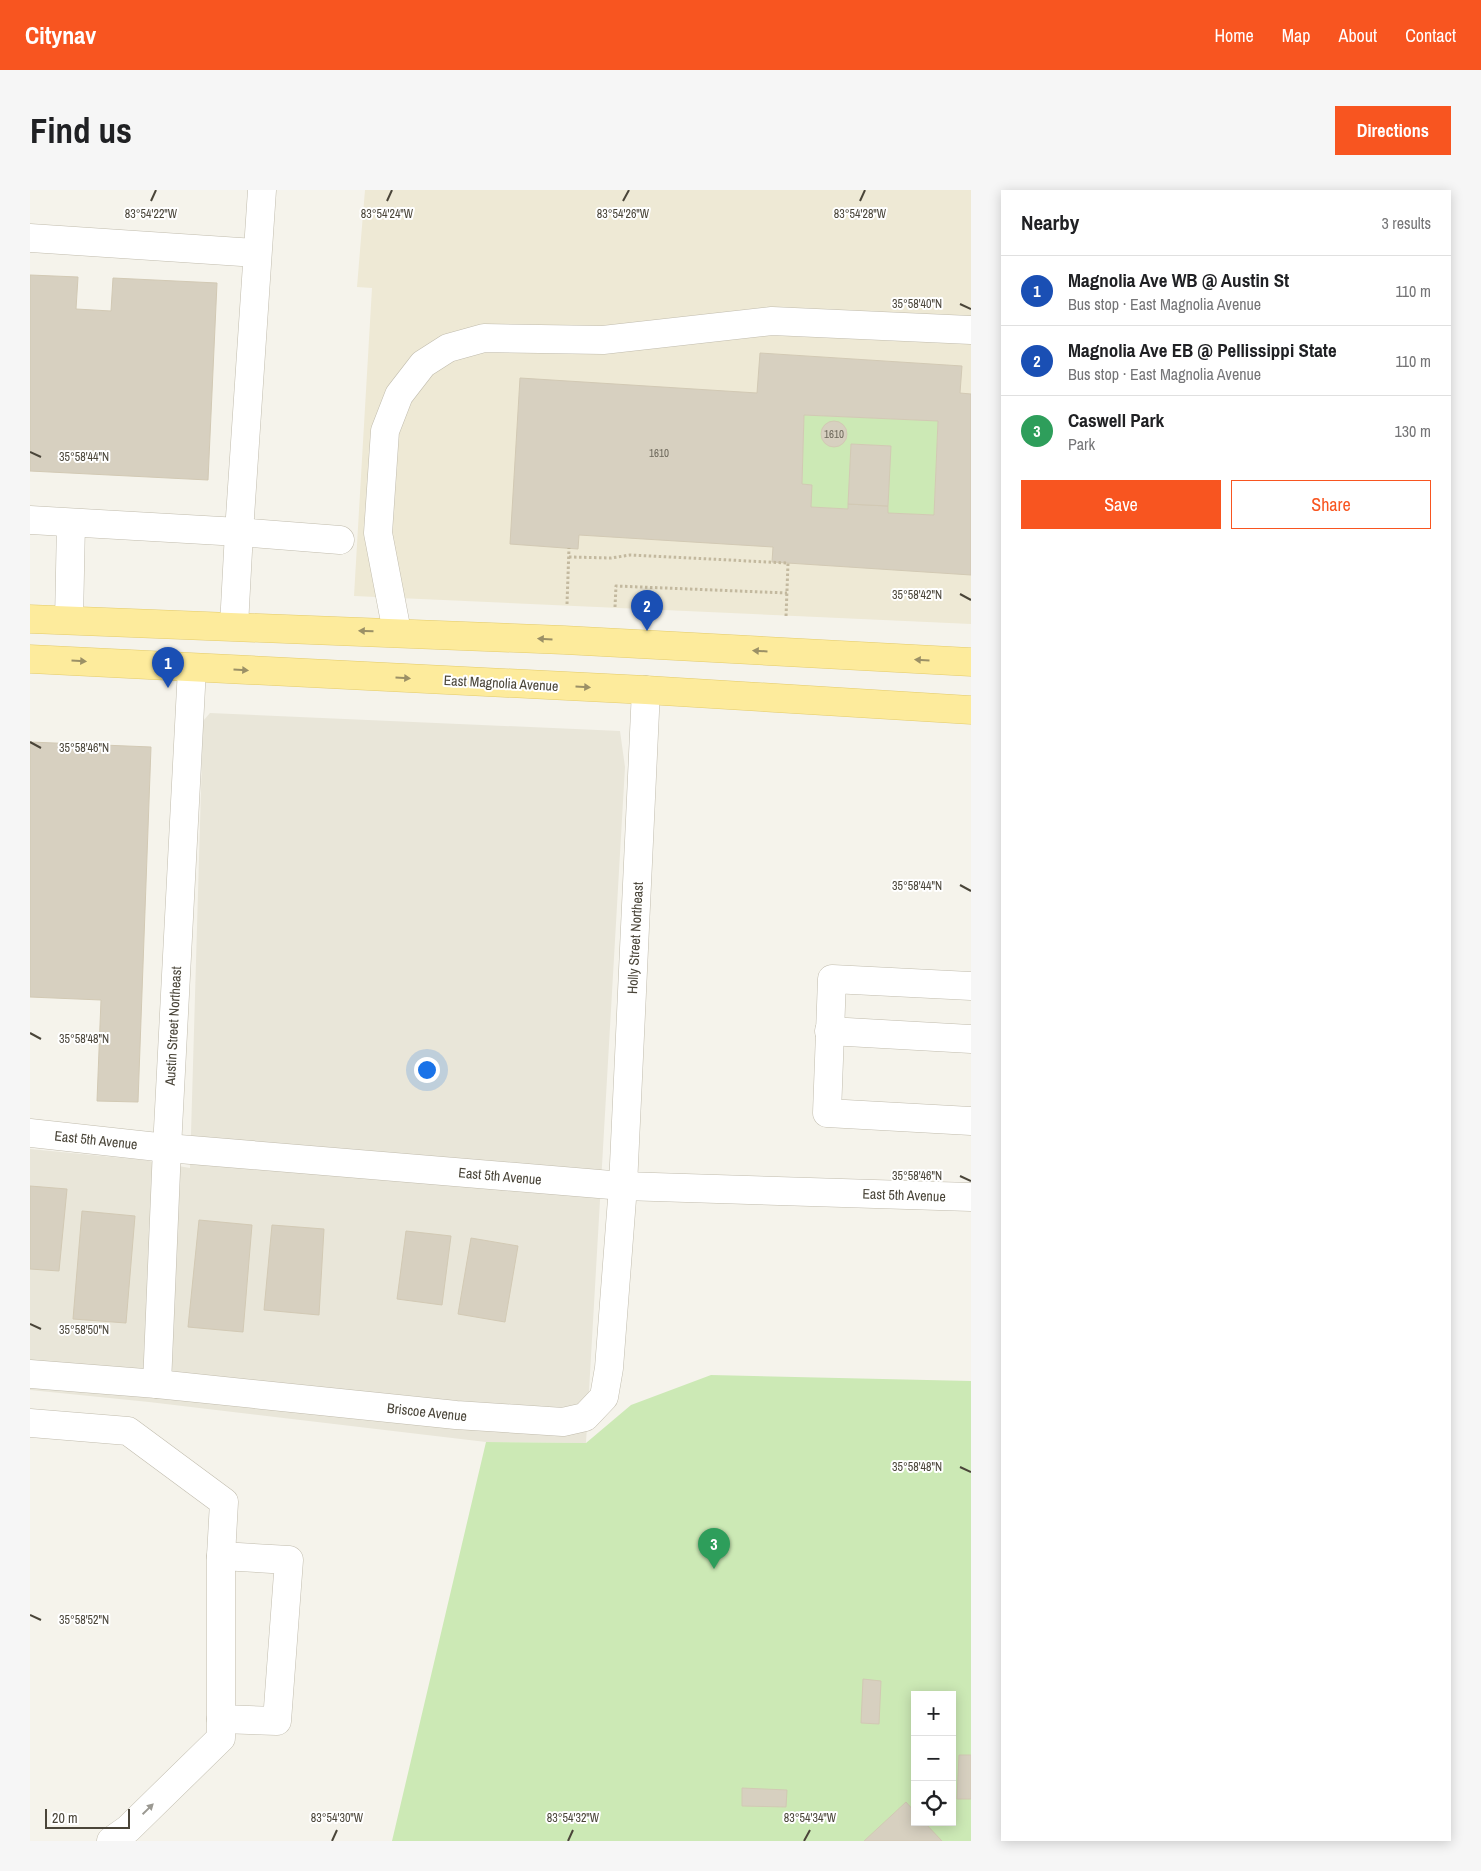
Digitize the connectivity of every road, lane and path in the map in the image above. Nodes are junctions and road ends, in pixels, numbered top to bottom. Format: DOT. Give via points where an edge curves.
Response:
graph roads {
  1 [pos="262,190"];
  2 [pos="30,238"];
  3 [pos="257,253"];
  4 [pos="971,330"];
  5 [pos="30,520"];
  6 [pos="71,523"];
  7 [pos="239,532"];
  8 [pos="340,540"];
  9 [pos="569,548"];
  10 [pos="569,557"];
  11 [pos="787,593"];
  12 [pos="568,604"];
  13 [pos="616,607"];
  14 [pos="786,617"];
  15 [pos="30,618"];
  16 [pos="69,620"];
  17 [pos="234,626"];
  18 [pos="398,632"];
  19 [pos="30,659"];
  20 [pos="971,662"];
  21 [pos="192,668"];
  22 [pos="646,690"];
  23 [pos="971,710"];
  24 [pos="971,986"];
  25 [pos="829,1031"];
  26 [pos="971,1039"];
  27 [pos="971,1121"];
  28 [pos="30,1133"];
  29 [pos="166,1148"];
  30 [pos="623,1186"];
  31 [pos="971,1197"];
  32 [pos="30,1374"];
  33 [pos="157,1384"];
  34 [pos="30,1423"];
  35 [pos="221,1556"];
  36 [pos="221,1720"];
  37 [pos="111,1841"];
  1 -- 3 [label="street"];
  2 -- 3 [label="street"];
  3 -- 7 [label="street"];
  4 -- 18 [label="street" via="772,321 603,340 484,338 448,348 424,364 399,395 385,431 378,533"];
  5 -- 6 [label="street"];
  6 -- 7 [label="street"];
  6 -- 16 [label="street"];
  7 -- 8 [label="street"];
  7 -- 17 [label="street"];
  9 -- 10 [label="path"];
  10 -- 11 [label="path" via="630,555 788,564"];
  10 -- 12 [label="path"];
  11 -- 13 [label="path" via="616,586"];
  11 -- 14 [label="path"];
  15 -- 16 [label="main road"];
  16 -- 17 [label="main road"];
  18 -- 17 [label="main road, one-way"];
  20 -- 18 [label="main road, one-way"];
  19 -- 21 [label="main road, East Magnolia Avenue, one-way"];
  21 -- 22 [label="main road, East Magnolia Avenue, one-way"];
  21 -- 29 [label="street, Austin Street Northeast"];
  22 -- 23 [label="main road, East Magnolia Avenue"];
  22 -- 30 [label="street, Holly Street Northeast"];
  24 -- 25 [label="street" via="832,978"];
  25 -- 26 [label="street"];
  25 -- 27 [label="street" via="827,1113"];
  28 -- 29 [label="street, East 5th Avenue"];
  29 -- 30 [label="street, East 5th Avenue"];
  29 -- 33 [label="street, Austin Street Northeast"];
  30 -- 31 [label="street, East 5th Avenue"];
  30 -- 33 [label="street, Briscoe Avenue" via="609,1368 604,1397 585,1418 563,1422 501,1419"];
  32 -- 33 [label="street, Briscoe Avenue"];
  34 -- 35 [label="street" via="128,1431 224,1502"];
  35 -- 36 [label="street"];
  35 -- 36 [label="street" via="289,1560 277,1721"];
  37 -- 36 [label="street, one-way" via="128,1829 221,1738"];
}
